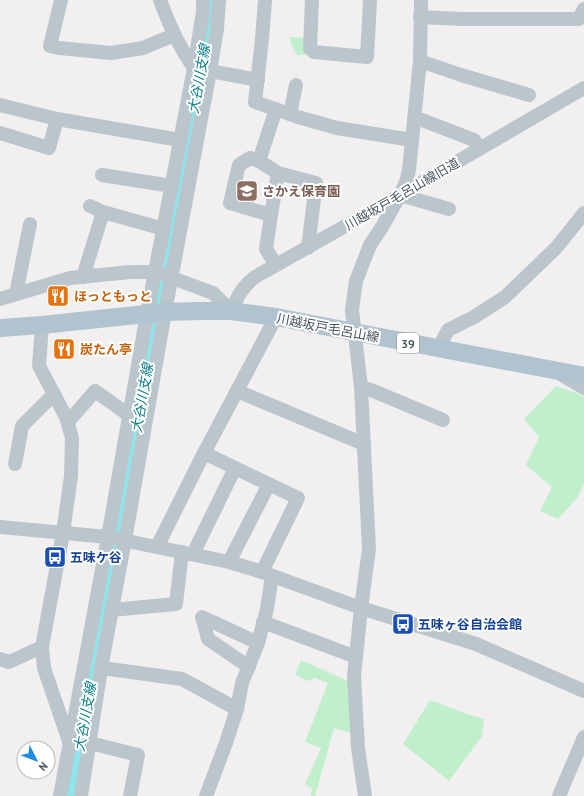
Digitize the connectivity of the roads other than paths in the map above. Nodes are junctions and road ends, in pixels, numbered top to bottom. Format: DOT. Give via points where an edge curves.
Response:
graph roads {
  1 [pos="61,0"];
  2 [pos="160,0"];
  3 [pos="203,0"];
  4 [pos="219,0"];
  5 [pos="265,0"];
  6 [pos="312,0"];
  7 [pos="370,0"];
  8 [pos="422,0"];
  9 [pos="584,8"];
  10 [pos="420,17"];
  11 [pos="174,35"];
  12 [pos="420,61"];
  13 [pos="194,68"];
  14 [pos="210,71"];
  15 [pos="258,80"];
  16 [pos="296,85"];
  17 [pos="584,88"];
  18 [pos="529,95"];
  19 [pos="0,105"];
  20 [pos="276,109"];
  21 [pos="290,114"];
  22 [pos="57,119"];
  23 [pos="414,119"];
  24 [pos="0,133"];
  25 [pos="180,140"];
  26 [pos="412,140"];
  27 [pos="479,149"];
  28 [pos="259,161"];
  29 [pos="278,173"];
  30 [pos="102,175"];
  31 [pos="172,186"];
  32 [pos="400,195"];
  33 [pos="90,206"];
  34 [pos="449,209"];
  35 [pos="103,212"];
  36 [pos="584,213"];
  37 [pos="271,214"];
  38 [pos="30,224"];
  39 [pos="164,229"];
  40 [pos="308,248"];
  41 [pos="276,265"];
  42 [pos="156,272"];
  43 [pos="84,277"];
  44 [pos="172,278"];
  45 [pos="16,294"];
  46 [pos="0,299"];
  47 [pos="232,311"];
  48 [pos="156,313"];
  49 [pos="276,317"];
  50 [pos="42,325"];
  51 [pos="0,328"];
  52 [pos="356,333"];
  53 [pos="438,349"];
  54 [pos="556,371"];
  55 [pos="584,376"];
  56 [pos="361,387"];
  57 [pos="584,388"];
  58 [pos="237,391"];
  59 [pos="54,394"];
  60 [pos="129,415"];
  61 [pos="443,420"];
  62 [pos="68,422"];
  63 [pos="364,444"];
  64 [pos="204,453"];
  65 [pos="15,464"];
  66 [pos="235,468"];
  67 [pos="269,484"];
  68 [pos="0,527"];
  69 [pos="62,533"];
  70 [pos="108,537"];
  71 [pos="125,540"];
  72 [pos="157,547"];
  73 [pos="187,553"];
  74 [pos="229,562"];
  75 [pos="267,574"];
  76 [pos="361,608"];
  77 [pos="112,610"];
  78 [pos="263,622"];
  79 [pos="258,643"];
  80 [pos="42,647"];
  81 [pos="356,657"];
  82 [pos="0,659"];
  83 [pos="248,667"];
  84 [pos="102,668"];
  85 [pos="584,691"];
  86 [pos="237,709"];
  87 [pos="584,737"];
  88 [pos="90,743"];
  89 [pos="71,744"];
  90 [pos="84,775"];
  91 [pos="60,796"];
  92 [pos="81,796"];
  93 [pos="130,796"];
  94 [pos="206,796"];
  95 [pos="365,796"];
  96 [pos="559,796"];
  1 -- 11 [label="street" via="50,46 111,52 143,48"];
  2 -- 11 [label="street"];
  3 -- 13 [label="street"];
  4 -- 14 [label="street"];
  5 -- 15 [label="street"];
  6 -- 7 [label="street" via="310,48 314,52 367,57"];
  8 -- 10 [label="street"];
  9 -- 10 [label="street" via="579,19"];
  10 -- 12 [label="street"];
  11 -- 13 [label="street"];
  12 -- 18 [label="street"];
  12 -- 23 [label="street"];
  13 -- 14 [label="street"];
  13 -- 25 [label="street"];
  14 -- 15 [label="street"];
  14 -- 44 [label="street"];
  15 -- 20 [label="street" via="255,102"];
  16 -- 21 [label="street"];
  17 -- 27 [label="street, 川越坂戸毛呂山線旧道"];
  19 -- 22 [label="street"];
  20 -- 21 [label="street"];
  20 -- 28 [label="street"];
  21 -- 26 [label="street" via="337,128"];
  22 -- 24 [label="street" via="49,148"];
  22 -- 25 [label="street"];
  23 -- 26 [label="street"];
  23 -- 27 [label="street" via="474,140"];
  25 -- 31 [label="street"];
  26 -- 32 [label="street" via="406,182"];
  27 -- 32 [label="street, 川越坂戸毛呂山線旧道"];
  28 -- 29 [label="street"];
  28 -- 37 [label="street" via="250,158 239,165 230,203"];
  29 -- 37 [label="street"];
  29 -- 40 [label="street" via="316,183"];
  30 -- 31 [label="street"];
  31 -- 39 [label="street"];
  32 -- 34 [label="street"];
  32 -- 40 [label="street, 川越坂戸毛呂山線旧道"];
  32 -- 52 [label="street" via="370,244 356,281 352,310"];
  33 -- 35 [label="street"];
  35 -- 39 [label="street"];
  35 -- 43 [label="street"];
  36 -- 53 [label="street" via="556,248 505,297 448,330"];
  37 -- 41 [label="street" via="266,250"];
  38 -- 45 [label="street"];
  39 -- 42 [label="street"];
  40 -- 41 [label="street, 川越坂戸毛呂山線旧道"];
  41 -- 47 [label="street, 川越坂戸毛呂山線旧道" via="249,282 237,298"];
  42 -- 43 [label="street"];
  42 -- 44 [label="street"];
  42 -- 48 [label="street"];
  43 -- 45 [label="street" via="70,278"];
  44 -- 47 [label="street" via="213,293"];
  44 -- 48 [label="street"];
  45 -- 46 [label="street"];
  47 -- 48 [label="main road, 川越坂戸毛呂山線 / 39"];
  47 -- 49 [label="main road, 川越坂戸毛呂山線 / 39"];
  48 -- 50 [label="main road, 39"];
  48 -- 60 [label="street"];
  48 -- 71 [label="street"];
  49 -- 52 [label="main road, 川越坂戸毛呂山線 / 39"];
  49 -- 58 [label="street"];
  50 -- 51 [label="main road, 39"];
  50 -- 59 [label="street" via="39,366"];
  52 -- 53 [label="main road, 川越坂戸毛呂山線 / 39"];
  52 -- 56 [label="street"];
  53 -- 54 [label="main road, 川越坂戸毛呂山線 / 39"];
  54 -- 55 [label="main road, 川越坂戸毛呂山線 / 39"];
  54 -- 57 [label="street"];
  56 -- 61 [label="street"];
  56 -- 63 [label="street"];
  58 -- 63 [label="street"];
  58 -- 64 [label="street"];
  59 -- 62 [label="street"];
  59 -- 65 [label="street" via="22,426"];
  60 -- 62 [label="street" via="95,391"];
  60 -- 70 [label="street"];
  62 -- 69 [label="street" via="72,438 71,476"];
  63 -- 76 [label="street" via="370,549"];
  64 -- 66 [label="street"];
  64 -- 72 [label="street"];
  66 -- 67 [label="street"];
  66 -- 73 [label="street"];
  67 -- 74 [label="street"];
  67 -- 75 [label="street" via="298,498"];
  68 -- 69 [label="street"];
  69 -- 70 [label="street"];
  69 -- 80 [label="street"];
  70 -- 71 [label="street"];
  70 -- 89 [label="street"];
  71 -- 72 [label="street"];
  71 -- 77 [label="street"];
  72 -- 73 [label="street"];
  73 -- 74 [label="street"];
  73 -- 77 [label="street" via="176,604"];
  74 -- 75 [label="street"];
  75 -- 76 [label="street"];
  75 -- 78 [label="street" via="267,609"];
  76 -- 81 [label="street"];
  76 -- 85 [label="street" via="476,644"];
  77 -- 84 [label="street"];
  78 -- 79 [label="street"];
  78 -- 81 [label="street"];
  79 -- 83 [label="street"];
  79 -- 83 [label="street" via="202,617 208,639"];
  80 -- 82 [label="street" via="9,662"];
  80 -- 89 [label="street" via="44,668"];
  81 -- 95 [label="street" via="354,676 358,740"];
  83 -- 86 [label="street"];
  84 -- 86 [label="street" via="182,679"];
  84 -- 88 [label="street"];
  86 -- 94 [label="street"];
  87 -- 96 [label="street"];
  88 -- 90 [label="street"];
  88 -- 93 [label="street" via="138,755"];
  89 -- 90 [label="street"];
  89 -- 91 [label="street"];
  90 -- 92 [label="street"];
}
